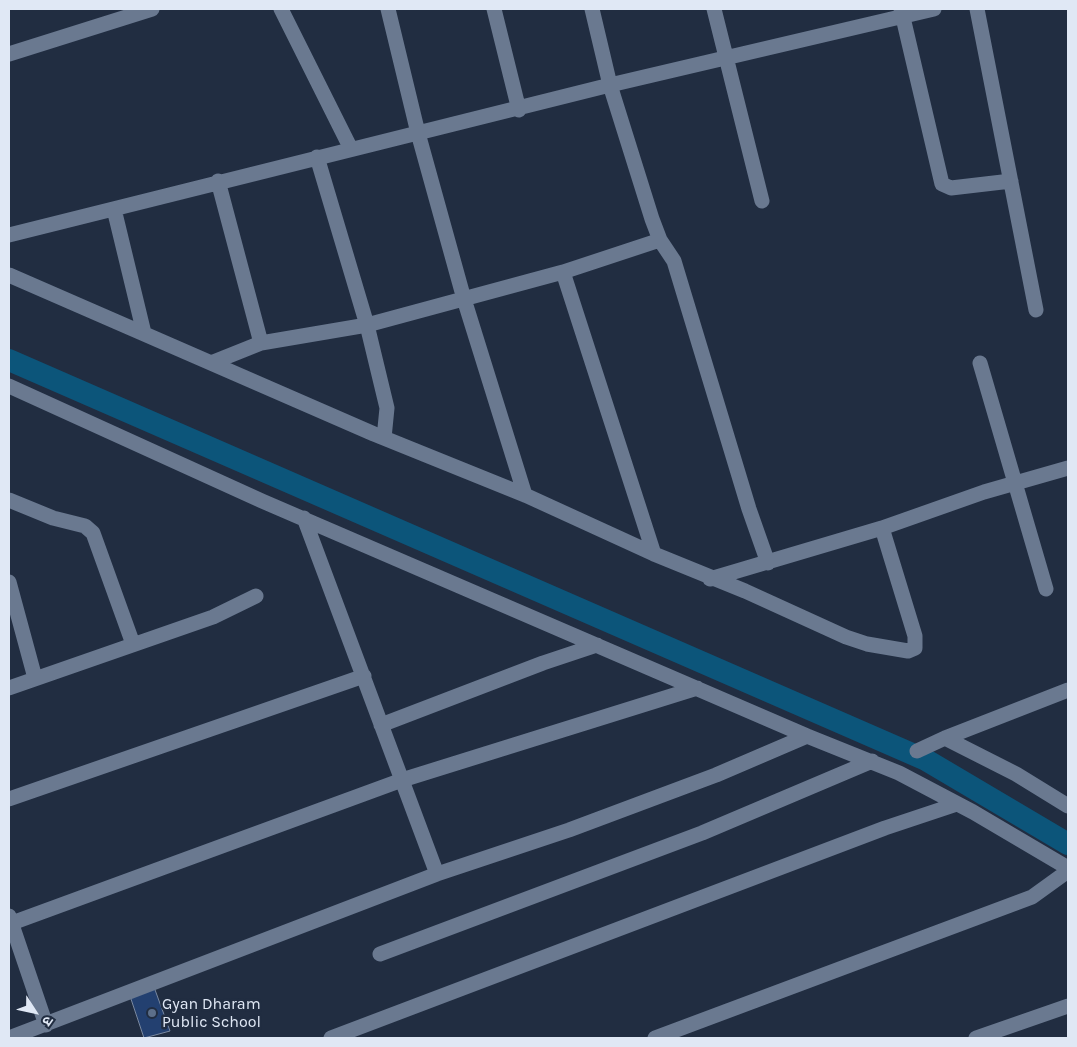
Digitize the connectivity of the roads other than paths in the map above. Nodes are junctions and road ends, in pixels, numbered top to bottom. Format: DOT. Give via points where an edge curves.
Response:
graph roads {
  1 [pos="152,9"];
  2 [pos="281,9"];
  3 [pos="388,9"];
  4 [pos="494,9"];
  5 [pos="592,9"];
  6 [pos="714,9"];
  7 [pos="934,9"];
  8 [pos="977,9"];
  9 [pos="902,12"];
  10 [pos="9,54"];
  11 [pos="724,58"];
  12 [pos="610,85"];
  13 [pos="519,110"];
  14 [pos="418,133"];
  15 [pos="351,149"];
  16 [pos="317,157"];
  17 [pos="218,181"];
  18 [pos="1011,181"];
  19 [pos="762,201"];
  20 [pos="114,209"];
  21 [pos="9,235"];
  22 [pos="660,240"];
  23 [pos="563,272"];
  24 [pos="9,275"];
  25 [pos="464,299"];
  26 [pos="1036,310"];
  27 [pos="367,325"];
  28 [pos="144,333"];
  29 [pos="261,343"];
  30 [pos="211,363"];
  31 [pos="980,363"];
  32 [pos="9,386"];
  33 [pos="384,438"];
  34 [pos="1068,468"];
  35 [pos="1015,483"];
  36 [pos="525,495"];
  37 [pos="9,500"];
  38 [pos="304,518"];
  39 [pos="882,528"];
  40 [pos="654,554"];
  41 [pos="768,563"];
  42 [pos="710,579"];
  43 [pos="9,582"];
  44 [pos="1046,589"];
  45 [pos="256,596"];
  46 [pos="134,644"];
  47 [pos="597,645"];
  48 [pos="364,676"];
  49 [pos="35,678"];
  50 [pos="9,688"];
  51 [pos="697,688"];
  52 [pos="1068,690"];
  53 [pos="381,725"];
  54 [pos="807,736"];
  55 [pos="945,738"];
  56 [pos="918,751"];
  57 [pos="872,761"];
  58 [pos="402,780"];
  59 [pos="9,800"];
  60 [pos="957,804"];
  61 [pos="1068,806"];
  62 [pos="1068,870"];
  63 [pos="437,874"];
  64 [pos="10,919"];
  65 [pos="380,954"];
  66 [pos="1068,1006"];
  67 [pos="46,1025"];
  68 [pos="9,1038"];
  69 [pos="330,1038"];
  70 [pos="654,1038"];
  71 [pos="976,1038"];
  1 -- 10 [label="street"];
  2 -- 15 [label="street"];
  3 -- 14 [label="street"];
  4 -- 13 [label="street"];
  5 -- 12 [label="street"];
  6 -- 11 [label="street"];
  7 -- 9 [label="street"];
  8 -- 18 [label="street"];
  9 -- 11 [label="street"];
  9 -- 18 [label="street" via="942,184 950,188"];
  11 -- 12 [label="street"];
  11 -- 19 [label="street"];
  12 -- 13 [label="street"];
  12 -- 22 [label="street"];
  13 -- 14 [label="street"];
  14 -- 15 [label="street"];
  14 -- 25 [label="street"];
  15 -- 16 [label="street"];
  16 -- 17 [label="street"];
  16 -- 27 [label="street"];
  17 -- 20 [label="street"];
  17 -- 29 [label="street"];
  18 -- 26 [label="street"];
  20 -- 21 [label="street"];
  20 -- 28 [label="street"];
  22 -- 23 [label="street"];
  22 -- 41 [label="street" via="674,261"];
  23 -- 25 [label="street"];
  23 -- 40 [label="street"];
  24 -- 28 [label="street"];
  25 -- 27 [label="street"];
  25 -- 36 [label="street"];
  27 -- 29 [label="street"];
  27 -- 33 [label="street" via="387,408"];
  28 -- 30 [label="street"];
  29 -- 30 [label="street"];
  30 -- 33 [label="street"];
  31 -- 35 [label="street"];
  32 -- 38 [label="street"];
  33 -- 36 [label="street"];
  34 -- 35 [label="street"];
  35 -- 39 [label="street"];
  35 -- 44 [label="street"];
  36 -- 40 [label="street"];
  37 -- 46 [label="street" via="53,518 85,526 93,533"];
  38 -- 47 [label="street"];
  38 -- 48 [label="street"];
  39 -- 41 [label="street"];
  39 -- 42 [label="street" via="917,644 912,650 897,650 846,637 745,591"];
  40 -- 42 [label="street"];
  41 -- 42 [label="street"];
  43 -- 49 [label="street"];
  45 -- 46 [label="street" via="213,616"];
  46 -- 49 [label="street"];
  47 -- 51 [label="street"];
  47 -- 53 [label="street"];
  48 -- 53 [label="street"];
  48 -- 59 [label="street"];
  49 -- 50 [label="street"];
  51 -- 54 [label="street"];
  51 -- 58 [label="street"];
  52 -- 55 [label="street"];
  53 -- 58 [label="street"];
  54 -- 57 [label="street"];
  54 -- 63 [label="street" via="716,775 569,830"];
  55 -- 56 [label="street"];
  55 -- 61 [label="street" via="1016,774"];
  57 -- 60 [label="street" via="901,770"];
  57 -- 65 [label="street" via="702,833"];
  58 -- 63 [label="street"];
  58 -- 64 [label="street"];
  60 -- 62 [label="street"];
  60 -- 69 [label="street" via="858,838"];
  62 -- 70 [label="street" via="1032,897"];
  63 -- 67 [label="street"];
  64 -- 67 [label="street"];
  66 -- 71 [label="street"];
  67 -- 68 [label="street"];
}
